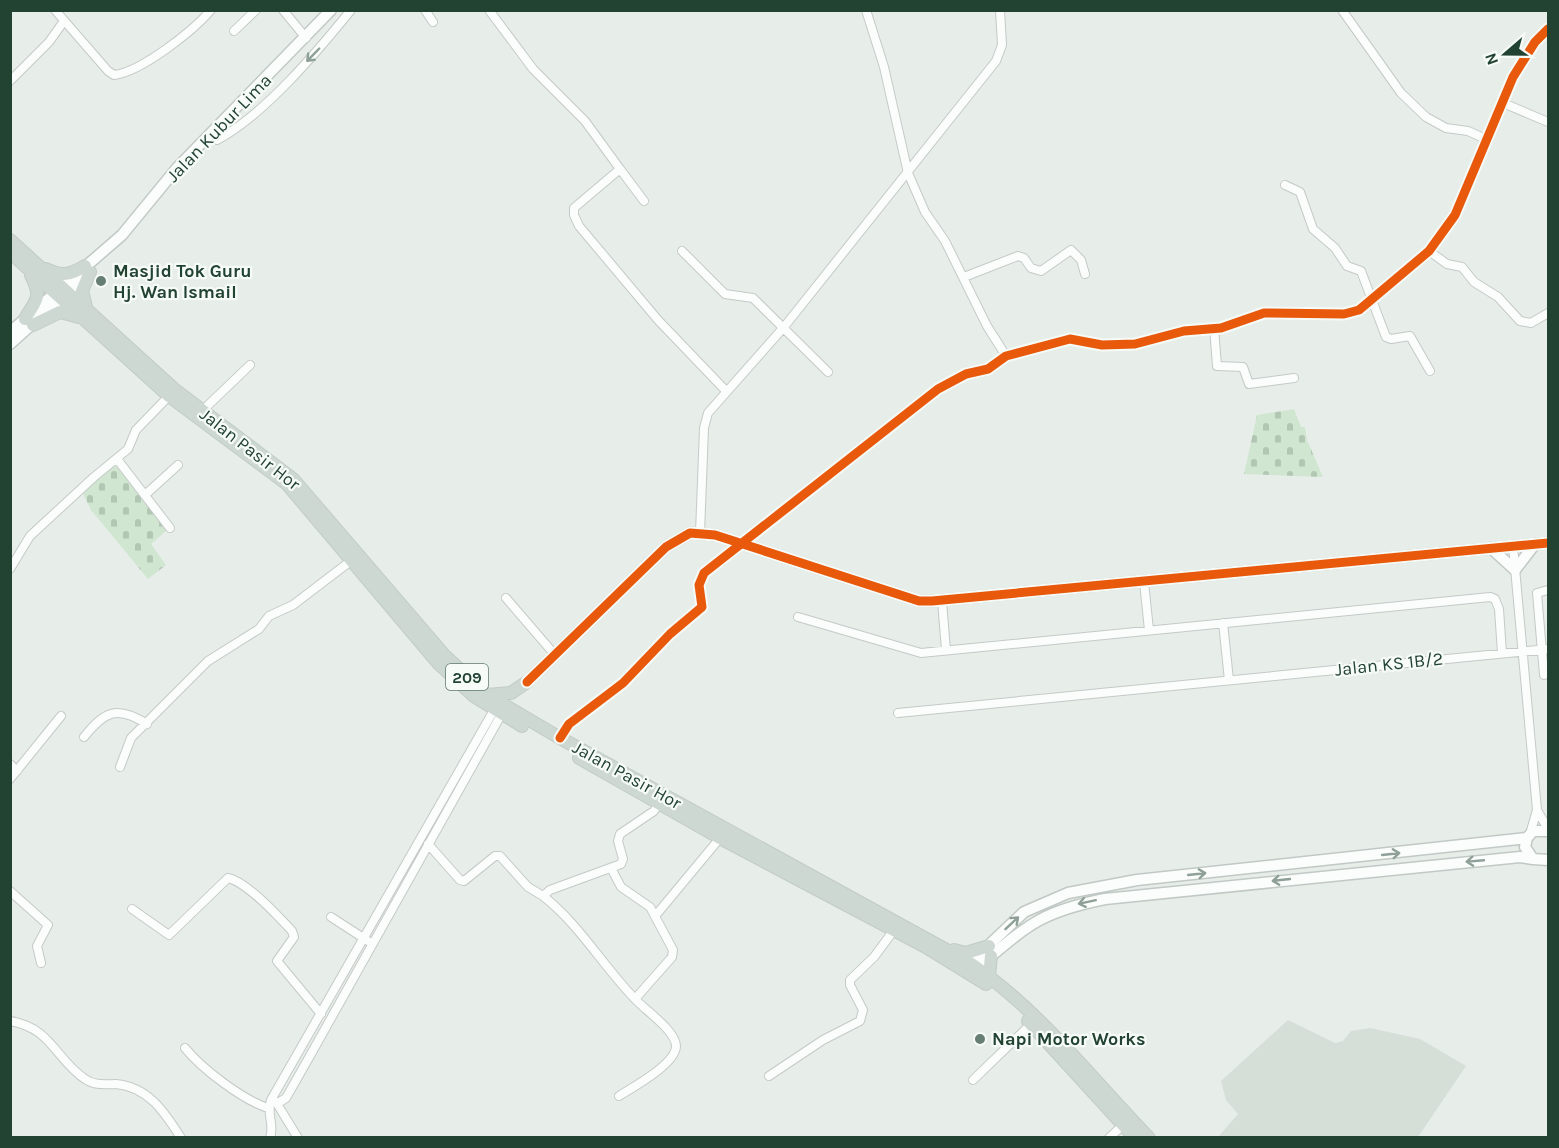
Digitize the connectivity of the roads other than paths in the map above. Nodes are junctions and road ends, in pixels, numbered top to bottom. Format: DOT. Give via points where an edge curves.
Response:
graph roads {
  1 [pos="55,10"];
  2 [pos="211,10"];
  3 [pos="256,10"];
  4 [pos="283,10"];
  5 [pos="331,10"];
  6 [pos="351,10"];
  7 [pos="425,10"];
  8 [pos="489,10"];
  9 [pos="866,10"];
  10 [pos="1000,10"];
  11 [pos="1342,10"];
  12 [pos="64,21"];
  13 [pos="434,22"];
  14 [pos="1548,29"];
  15 [pos="234,31"];
  16 [pos="306,38"];
  17 [pos="10,81"];
  18 [pos="1503,103"];
  19 [pos="1548,122"];
  20 [pos="210,135"];
  21 [pos="1488,140"];
  22 [pos="620,169"];
  23 [pos="908,173"];
  24 [pos="1285,185"];
  25 [pos="644,201"];
  26 [pos="10,240"];
  27 [pos="681,251"];
  28 [pos="1429,251"];
  29 [pos="10,252"];
  30 [pos="34,267"];
  31 [pos="87,269"];
  32 [pos="1085,274"];
  33 [pos="964,277"];
  34 [pos="62,293"];
  35 [pos="1371,300"];
  36 [pos="1548,313"];
  37 [pos="85,314"];
  38 [pos="29,322"];
  39 [pos="784,327"];
  40 [pos="1214,328"];
  41 [pos="10,332"];
  42 [pos="10,344"];
  43 [pos="1006,356"];
  44 [pos="250,365"];
  45 [pos="1430,371"];
  46 [pos="828,372"];
  47 [pos="1294,378"];
  48 [pos="726,391"];
  49 [pos="168,396"];
  50 [pos="202,411"];
  51 [pos="117,459"];
  52 [pos="178,465"];
  53 [pos="145,495"];
  54 [pos="170,528"];
  55 [pos="700,533"];
  56 [pos="1548,543"];
  57 [pos="743,544"];
  58 [pos="1535,544"];
  59 [pos="1513,546"];
  60 [pos="1491,548"];
  61 [pos="352,560"];
  62 [pos="10,569"];
  63 [pos="1515,570"];
  64 [pos="1144,582"];
  65 [pos="1548,590"];
  66 [pos="506,598"];
  67 [pos="942,601"];
  68 [pos="798,617"];
  69 [pos="1223,623"];
  70 [pos="1149,630"];
  71 [pos="1545,649"];
  72 [pos="946,650"];
  73 [pos="1522,651"];
  74 [pos="1502,653"];
  75 [pos="555,655"];
  76 [pos="1544,675"];
  77 [pos="1229,680"];
  78 [pos="527,682"];
  79 [pos="487,695"];
  80 [pos="497,713"];
  81 [pos="898,713"];
  82 [pos="519,715"];
  83 [pos="61,716"];
  84 [pos="147,724"];
  85 [pos="84,737"];
  86 [pos="560,738"];
  87 [pos="10,764"];
  88 [pos="120,767"];
  89 [pos="17,771"];
  90 [pos="10,779"];
  91 [pos="659,803"];
  92 [pos="1537,810"];
  93 [pos="1548,830"];
  94 [pos="1528,836"];
  95 [pos="720,838"];
  96 [pos="428,844"];
  97 [pos="1533,859"];
  98 [pos="1548,860"];
  99 [pos="1244,869"];
  100 [pos="612,870"];
  101 [pos="1245,884"];
  102 [pos="10,891"];
  103 [pos="543,896"];
  104 [pos="132,909"];
  105 [pos="656,915"];
  106 [pos="331,917"];
  107 [pos="894,930"];
  108 [pos="364,939"];
  109 [pos="372,944"];
  110 [pos="950,951"];
  111 [pos="990,951"];
  112 [pos="41,963"];
  113 [pos="974,965"];
  114 [pos="989,976"];
  115 [pos="635,999"];
  116 [pos="321,1014"];
  117 [pos="10,1021"];
  118 [pos="1031,1024"];
  119 [pos="185,1048"];
  120 [pos="770,1076"];
  121 [pos="973,1080"];
  122 [pos="618,1096"];
  123 [pos="272,1104"];
  124 [pos="1123,1125"];
  125 [pos="181,1137"];
  126 [pos="270,1137"];
  127 [pos="298,1137"];
  128 [pos="1109,1137"];
  129 [pos="1135,1137"];
  130 [pos="1149,1137"];
  1 -- 12 [label="street"];
  2 -- 12 [label="street" via="181,38 128,71 114,75"];
  3 -- 15 [label="street"];
  4 -- 16 [label="street"];
  5 -- 16 [label="street, Jalan Kubur Lima"];
  6 -- 20 [label="street, one-way" via="318,50 259,109 218,140"];
  7 -- 13 [label="street"];
  8 -- 22 [label="street" via="533,69 585,121"];
  9 -- 23 [label="street" via="884,67"];
  10 -- 23 [label="street" via="1002,45 996,61"];
  11 -- 21 [label="street" via="1401,93 1426,117 1446,128"];
  12 -- 17 [label="street"];
  14 -- 18 [label="street" via="1524,58"];
  16 -- 20 [label="street, Jalan Kubur Lima"];
  18 -- 19 [label="street"];
  18 -- 21 [label="street"];
  20 -- 31 [label="street, Jalan Kubur Lima"];
  21 -- 28 [label="street" via="1455,215"];
  22 -- 25 [label="street"];
  22 -- 48 [label="street" via="574,208 576,220 658,320"];
  23 -- 33 [label="street" via="925,212"];
  23 -- 39 [label="street"];
  24 -- 35 [label="street" via="1300,192 1313,229 1335,248 1347,266 1361,271"];
  26 -- 30 [label="main road, Jalan Pasir Hor / 209"];
  27 -- 39 [label="street" via="718,289 725,294 753,298"];
  28 -- 35 [label="street"];
  28 -- 36 [label="street" via="1447,264 1462,267 1520,321 1531,323"];
  29 -- 30 [label="main road, Jalan Pasir Hor / 209"];
  30 -- 31 [label="main road" via="63,275"];
  30 -- 34 [label="main road, Jalan Pasir Hor / 209"];
  30 -- 38 [label="main road" via="38,299"];
  31 -- 34 [label="street, Jalan Kubur Lima"];
  31 -- 37 [label="main road" via="82,291"];
  32 -- 33 [label="street" via="1081,260 1071,250 1041,271 1018,256"];
  33 -- 43 [label="street"];
  34 -- 37 [label="main road, Jalan Pasir Hor / 209"];
  34 -- 38 [label="street, Jalan Kubur Lima"];
  35 -- 40 [label="street" via="1351,313 1264,313"];
  35 -- 45 [label="street" via="1386,337 1410,336"];
  37 -- 38 [label="main road" via="60,312"];
  37 -- 49 [label="main road, Jalan Pasir Hor / 209"];
  37 -- 50 [label="main road, Jalan Pasir Hor / 209"];
  38 -- 41 [label="street"];
  38 -- 42 [label="street"];
  39 -- 46 [label="street"];
  39 -- 48 [label="street"];
  40 -- 43 [label="street" via="1122,346 1059,340"];
  40 -- 47 [label="street" via="1217,366 1243,367 1250,384"];
  43 -- 57 [label="street" via="988,369 966,374 938,389"];
  44 -- 50 [label="street"];
  48 -- 55 [label="street" via="705,420"];
  49 -- 51 [label="street" via="136,430 128,449"];
  49 -- 61 [label="main road, Jalan Pasir Hor / 209" via="287,484"];
  50 -- 79 [label="main road, Jalan Pasir Hor / 209" via="293,479 445,656"];
  51 -- 53 [label="street"];
  51 -- 62 [label="street" via="30,536"];
  52 -- 53 [label="street"];
  53 -- 54 [label="street"];
  55 -- 57 [label="street"];
  55 -- 75 [label="street" via="680,536 666,546"];
  56 -- 58 [label="street"];
  57 -- 67 [label="street" via="919,601"];
  57 -- 86 [label="street" via="704,573 699,585 702,608 670,634 624,683 569,724"];
  58 -- 59 [label="street"];
  58 -- 63 [label="street"];
  59 -- 60 [label="street"];
  59 -- 63 [label="street"];
  60 -- 63 [label="street"];
  60 -- 64 [label="street"];
  61 -- 80 [label="main road, Jalan Pasir Hor / 209" via="438,663"];
  61 -- 84 [label="street" via="293,605 269,616 259,629 208,661"];
  63 -- 73 [label="street"];
  64 -- 67 [label="street"];
  64 -- 70 [label="street"];
  65 -- 71 [label="street" via="1537,593"];
  66 -- 75 [label="street"];
  67 -- 72 [label="street"];
  68 -- 72 [label="street" via="896,648 921,653"];
  69 -- 70 [label="street"];
  69 -- 74 [label="street" via="1490,597 1499,609"];
  69 -- 77 [label="street"];
  70 -- 72 [label="street"];
  71 -- 73 [label="street, Jalan KS 1B/2"];
  71 -- 76 [label="street"];
  73 -- 74 [label="street, Jalan KS 1B/2"];
  73 -- 92 [label="street"];
  74 -- 77 [label="street, Jalan KS 1B/2"];
  75 -- 78 [label="street"];
  77 -- 81 [label="street, Jalan KS 1B/2"];
  78 -- 79 [label="main road" via="511,693"];
  78 -- 82 [label="main road" via="515,700"];
  79 -- 82 [label="main road, Jalan Pasir Hor / 209"];
  80 -- 91 [label="main road, Jalan Pasir Hor / 209"];
  80 -- 96 [label="street"];
  80 -- 108 [label="street"];
  82 -- 86 [label="main road, Jalan Pasir Hor / 209"];
  83 -- 89 [label="street"];
  84 -- 85 [label="street" via="124,712 111,713 99,719"];
  84 -- 88 [label="street" via="127,743"];
  86 -- 110 [label="main road, Jalan Pasir Hor / 209"];
  87 -- 89 [label="street"];
  89 -- 90 [label="street"];
  91 -- 95 [label="main road, Jalan Pasir Hor / 209"];
  91 -- 100 [label="street" via="654,811 620,834 623,860"];
  92 -- 93 [label="street"];
  92 -- 94 [label="street"];
  93 -- 94 [label="street" via="1538,829"];
  94 -- 97 [label="street" via="1525,847"];
  99 -- 94 [label="street, one-way"];
  95 -- 105 [label="street"];
  95 -- 107 [label="main road, Jalan Pasir Hor / 209"];
  96 -- 103 [label="street" via="460,880 500,856 528,887"];
  96 -- 109 [label="street"];
  97 -- 98 [label="street"];
  97 -- 101 [label="street, one-way" via="1520,857"];
  99 -- 101 [label="street"];
  111 -- 99 [label="street, one-way" via="1024,912 1068,893 1137,880"];
  100 -- 103 [label="street"];
  100 -- 105 [label="street" via="621,887 640,898"];
  101 -- 111 [label="street, one-way" via="1138,894 1070,906 1042,917"];
  102 -- 112 [label="street" via="48,925 37,946"];
  103 -- 115 [label="street"];
  104 -- 116 [label="street" via="169,935 228,878 234,879 292,931 292,942 277,961"];
  105 -- 115 [label="street" via="673,953"];
  106 -- 108 [label="street"];
  107 -- 118 [label="main road, Jalan Pasir Hor / 209" via="986,983"];
  107 -- 120 [label="street" via="850,980 863,1010 860,1021 823,1040"];
  108 -- 109 [label="street"];
  108 -- 116 [label="street"];
  109 -- 123 [label="street" via="286,1098"];
  110 -- 111 [label="main road"];
  110 -- 113 [label="main road, Jalan Pasir Hor / 209"];
  111 -- 113 [label="street"];
  111 -- 114 [label="main road"];
  113 -- 114 [label="main road, Jalan Pasir Hor / 209"];
  114 -- 130 [label="main road, Jalan Pasir Hor / 209" via="1037,1018"];
  115 -- 122 [label="street" via="675,1038 676,1049 672,1059"];
  116 -- 123 [label="street"];
  117 -- 125 [label="street" via="43,1034 86,1081 124,1085 152,1098"];
  118 -- 121 [label="street"];
  118 -- 124 [label="main road, Jalan Pasir Hor / 209"];
  119 -- 123 [label="street" via="253,1102"];
  123 -- 126 [label="street"];
  123 -- 127 [label="street"];
  124 -- 128 [label="street"];
  124 -- 129 [label="main road, Jalan Pasir Hor / 209"];
}
